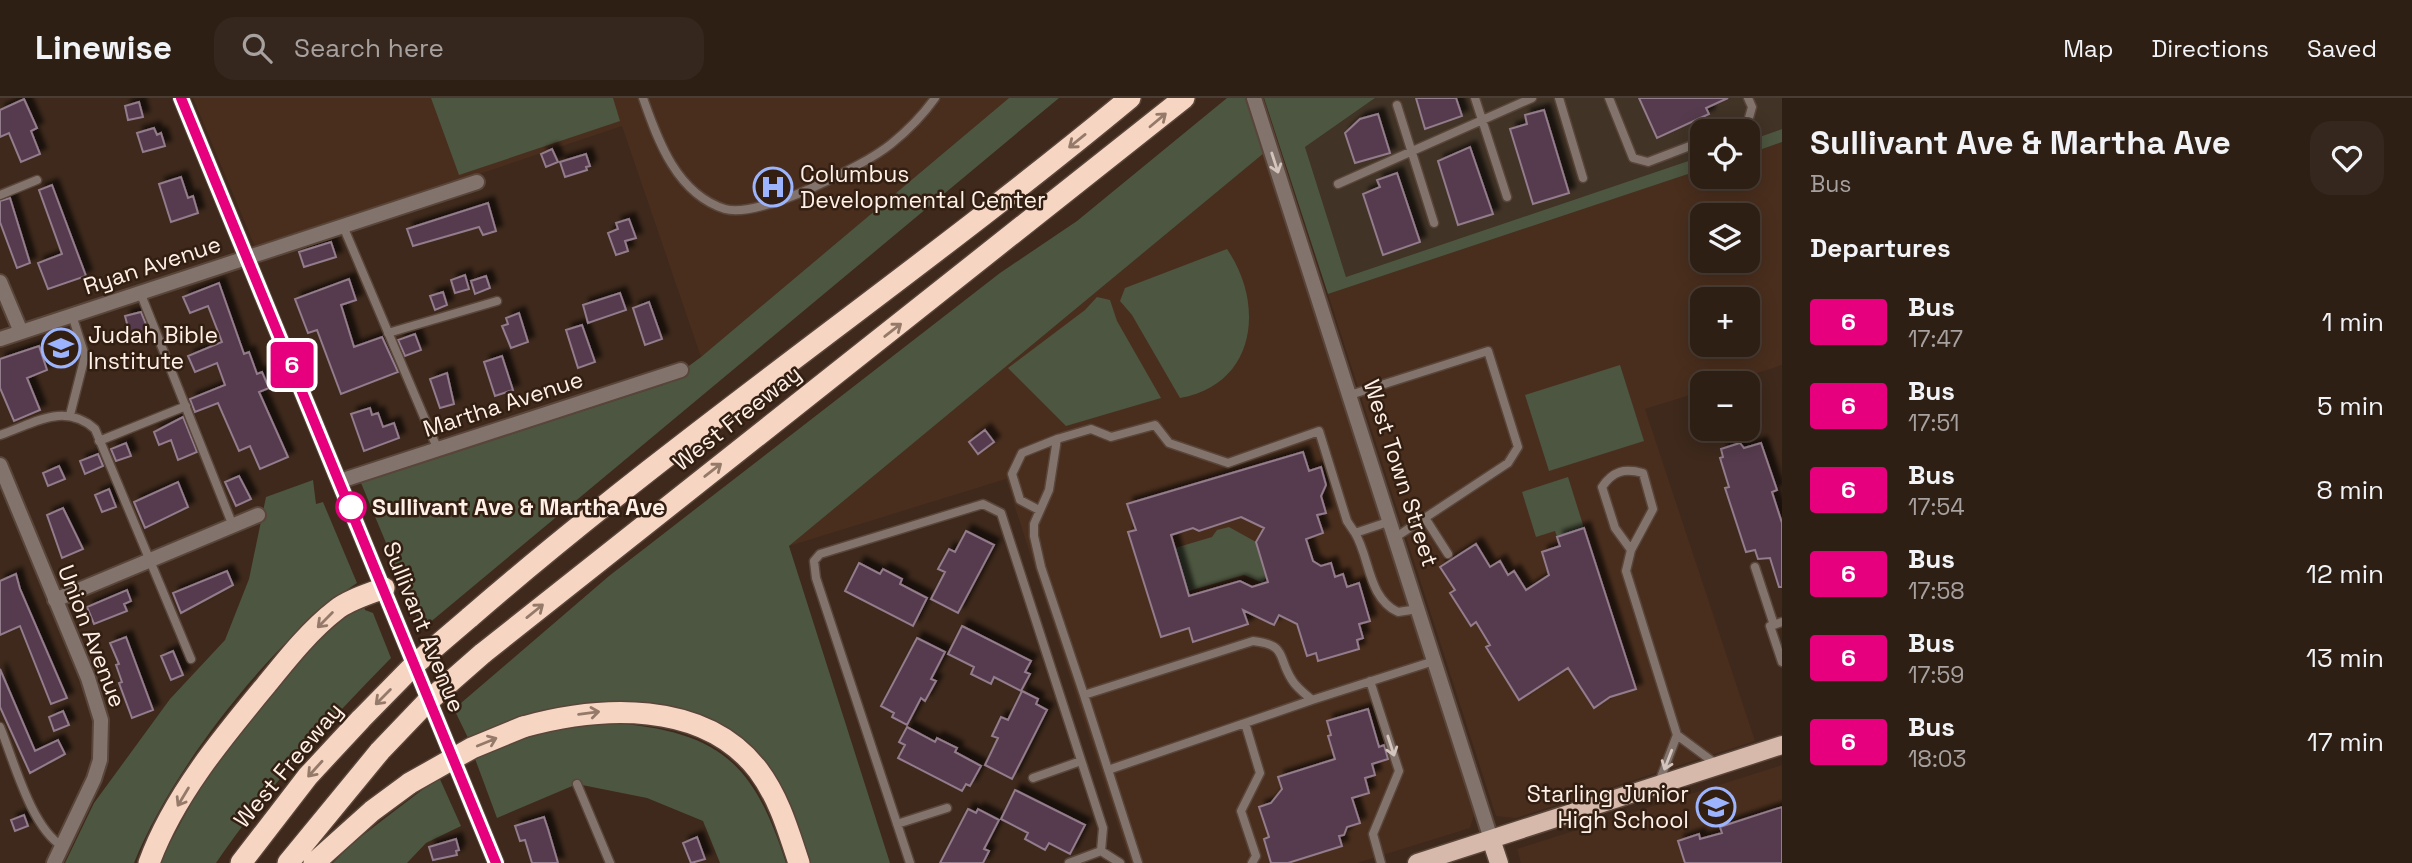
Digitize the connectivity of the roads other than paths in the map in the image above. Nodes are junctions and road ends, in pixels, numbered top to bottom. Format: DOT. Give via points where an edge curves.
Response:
graph roads {
  1 [pos="181,98"];
  2 [pos="643,98"];
  3 [pos="935,98"];
  4 [pos="1130,98"];
  5 [pos="1184,98"];
  6 [pos="1254,98"];
  7 [pos="1475,98"];
  8 [pos="1532,98"];
  9 [pos="1559,98"];
  10 [pos="1609,98"];
  11 [pos="1748,98"];
  12 [pos="1397,105"];
  13 [pos="1485,119"];
  14 [pos="1749,119"];
  15 [pos="1690,146"];
  16 [pos="1410,152"];
  17 [pos="1583,178"];
  18 [pos="37,180"];
  19 [pos="477,182"];
  20 [pos="1338,184"];
  21 [pos="0,195"];
  22 [pos="1507,197"];
  23 [pos="1434,223"];
  24 [pos="343,226"];
  25 [pos="248,257"];
  26 [pos="0,282"];
  27 [pos="140,292"];
  28 [pos="496,301"];
  29 [pos="72,315"];
  30 [pos="21,332"];
  31 [pos="388,333"];
  32 [pos="0,339"];
  33 [pos="681,370"];
  34 [pos="1350,395"];
  35 [pos="186,406"];
  36 [pos="70,415"];
  37 [pos="0,435"];
  38 [pos="1057,439"];
  39 [pos="99,441"];
  40 [pos="438,450"];
  41 [pos="0,465"];
  42 [pos="340,481"];
  43 [pos="1039,510"];
  44 [pos="258,516"];
  45 [pos="1426,518"];
  46 [pos="1391,521"];
  47 [pos="233,526"];
  48 [pos="1355,533"];
  49 [pos="1396,537"];
  50 [pos="1631,550"];
  51 [pos="1448,554"];
  52 [pos="149,561"];
  53 [pos="1755,567"];
  54 [pos="384,588"];
  55 [pos="55,600"];
  56 [pos="1418,609"];
  57 [pos="1778,623"];
  58 [pos="191,659"];
  59 [pos="1434,661"];
  60 [pos="1782,662"];
  61 [pos="1370,681"];
  62 [pos="1084,695"];
  63 [pos="1311,700"];
  64 [pos="1245,723"];
  65 [pos="0,727"];
  66 [pos="1677,735"];
  67 [pos="1782,745"];
  68 [pos="1081,761"];
  69 [pos="1718,765"];
  70 [pos="1108,770"];
  71 [pos="1033,778"];
  72 [pos="577,784"];
  73 [pos="1658,785"];
  74 [pos="947,808"];
  75 [pos="897,824"];
  76 [pos="1491,839"];
  77 [pos="62,846"];
  78 [pos="1101,851"];
  79 [pos="54,863"];
  80 [pos="149,863"];
  81 [pos="241,863"];
  82 [pos="288,863"];
  83 [pos="314,863"];
  84 [pos="496,863"];
  85 [pos="610,863"];
  86 [pos="799,863"];
  87 [pos="910,863"];
  88 [pos="1069,863"];
  89 [pos="1120,863"];
  90 [pos="1138,863"];
  91 [pos="1252,863"];
  92 [pos="1381,863"];
  93 [pos="1417,863"];
  94 [pos="1499,863"];
  1 -- 25 [label="main road, Sullivant Avenue"];
  2 -- 3 [label="lane" via="659,143 697,194 726,209 751,209 850,171 890,145"];
  4 -- 81 [label="highway, West Freeway, one-way, bridge" via="904,279 841,321 555,543 414,665 361,719 308,776"];
  82 -- 5 [label="highway, West Freeway, one-way, bridge" via="380,751 482,654"];
  6 -- 34 [label="street, West Town Street, one-way"];
  7 -- 13 [label="lane"];
  8 -- 13 [label="lane"];
  9 -- 17 [label="lane"];
  10 -- 15 [label="lane" via="1633,158 1647,162"];
  11 -- 14 [label="lane" via="1752,107"];
  12 -- 16 [label="lane"];
  13 -- 16 [label="lane"];
  13 -- 22 [label="lane"];
  16 -- 20 [label="lane"];
  16 -- 23 [label="lane"];
  18 -- 21 [label="lane"];
  19 -- 24 [label="street, Ryan Avenue"];
  24 -- 25 [label="street, Ryan Avenue"];
  24 -- 31 [label="lane"];
  25 -- 27 [label="street, Ryan Avenue"];
  25 -- 42 [label="main road, Sullivant Avenue"];
  26 -- 30 [label="street"];
  27 -- 29 [label="street, Ryan Avenue"];
  27 -- 35 [label="lane"];
  28 -- 31 [label="lane"];
  29 -- 30 [label="street, Ryan Avenue"];
  29 -- 36 [label="lane" via="85,356"];
  30 -- 32 [label="street, Ryan Avenue"];
  31 -- 40 [label="lane"];
  33 -- 40 [label="street, Martha Avenue"];
  34 -- 45 [label="lane" via="1488,351 1517,439 1516,455"];
  34 -- 46 [label="street, West Town Street"];
  35 -- 39 [label="lane"];
  35 -- 47 [label="lane"];
  36 -- 37 [label="lane"];
  36 -- 39 [label="lane" via="80,416 95,429"];
  38 -- 43 [label="lane" via="1049,493"];
  38 -- 43 [label="lane" via="1022,453 1012,474 1020,500"];
  38 -- 48 [label="lane" via="1091,429 1111,437 1155,425 1170,443 1227,463 1319,431"];
  39 -- 52 [label="lane"];
  40 -- 42 [label="street, Martha Avenue"];
  41 -- 55 [label="street, Union Avenue"];
  42 -- 54 [label="main road, Sullivant Avenue"];
  43 -- 62 [label="lane" via="1034,536 1041,567"];
  44 -- 47 [label="street"];
  45 -- 49 [label="lane"];
  45 -- 51 [label="lane"];
  46 -- 48 [label="lane"];
  46 -- 49 [label="street, West Town Street"];
  47 -- 52 [label="street"];
  48 -- 56 [label="lane" via="1377,594 1398,612"];
  49 -- 56 [label="street, West Town Street"];
  50 -- 50 [label="lane" via="1653,509 1643,473 1628,469 1610,475 1602,487 1615,528"];
  50 -- 66 [label="lane" via="1626,571"];
  52 -- 55 [label="street"];
  52 -- 58 [label="lane"];
  53 -- 57 [label="lane"];
  54 -- 80 [label="highway, one-way" via="337,608 288,658 188,789"];
  54 -- 84 [label="main road, Sullivant Avenue"];
  55 -- 77 [label="street, Union Avenue" via="96,699 102,738 94,779"];
  56 -- 59 [label="street, West Town Street"];
  57 -- 60 [label="lane" via="1770,626"];
  59 -- 61 [label="lane"];
  59 -- 76 [label="street, West Town Street"];
  61 -- 63 [label="lane"];
  61 -- 92 [label="lane, one-way" via="1399,771 1373,834"];
  62 -- 63 [label="lane" via="1253,641 1270,643 1282,654 1291,680"];
  62 -- 70 [label="lane"];
  63 -- 64 [label="lane"];
  64 -- 70 [label="lane"];
  64 -- 91 [label="lane" via="1260,773 1241,811 1256,856"];
  65 -- 77 [label="lane" via="38,820"];
  66 -- 69 [label="lane"];
  66 -- 73 [label="lane, one-way"];
  67 -- 69 [label="main road"];
  68 -- 71 [label="lane"];
  68 -- 75 [label="lane" via="1001,513 983,504 965,508 820,554 814,561 816,578"];
  68 -- 78 [label="lane" via="1104,828"];
  69 -- 73 [label="main road"];
  70 -- 90 [label="lane"];
  72 -- 85 [label="lane"];
  73 -- 76 [label="main road"];
  74 -- 75 [label="lane"];
  75 -- 87 [label="lane"];
  76 -- 93 [label="main road"];
  76 -- 94 [label="main road, West Town Street"];
  77 -- 79 [label="street, Union Avenue"];
  78 -- 88 [label="lane"];
  78 -- 89 [label="lane"];
  83 -- 86 [label="highway, one-way, bridge" via="410,783 472,748 562,716 630,711 711,732 735,748 757,768 785,819"];
}
